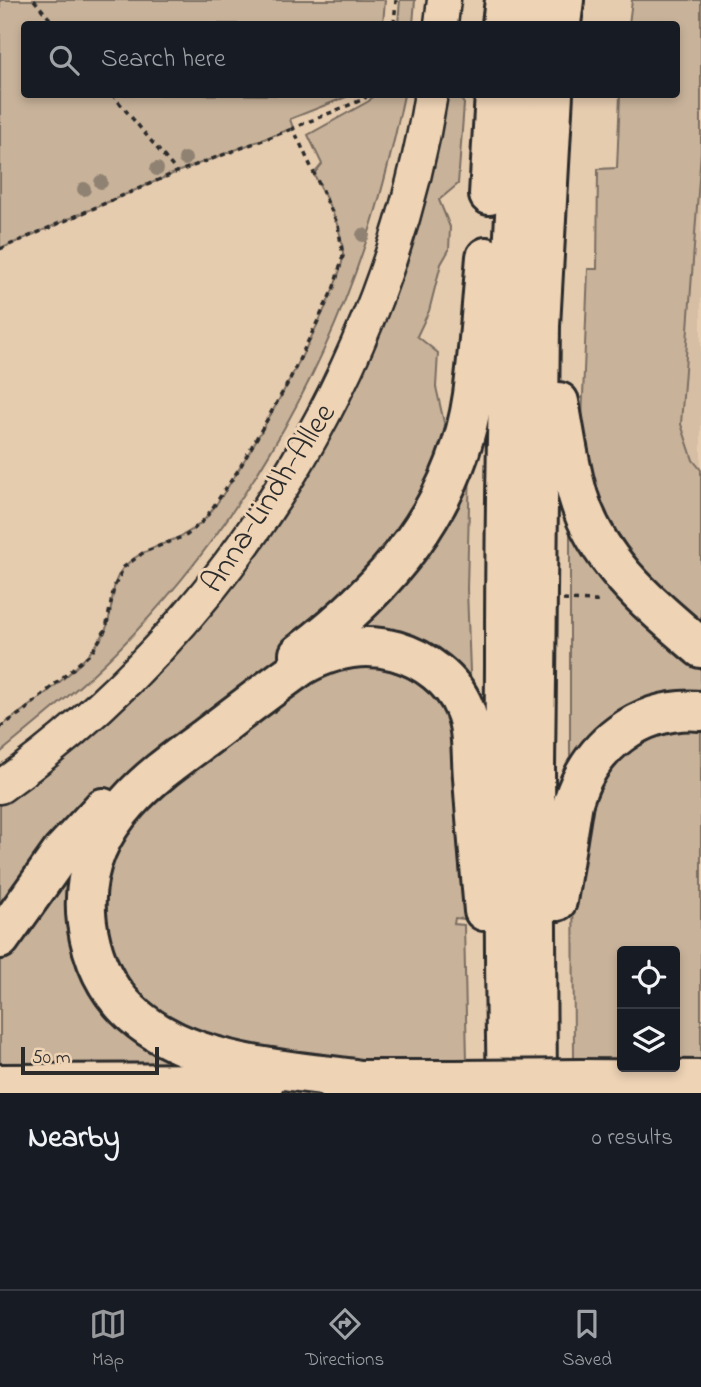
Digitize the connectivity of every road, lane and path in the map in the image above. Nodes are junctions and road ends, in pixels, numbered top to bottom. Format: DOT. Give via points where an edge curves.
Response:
graph roads {
  1 [pos="34,0"];
  2 [pos="396,0"];
  3 [pos="444,0"];
  4 [pos="505,0"];
  5 [pos="533,0"];
  6 [pos="564,0"];
  7 [pos="575,0"];
  8 [pos="52,21"];
  9 [pos="394,21"];
  10 [pos="441,21"];
  11 [pos="502,21"];
  12 [pos="531,21"];
  13 [pos="561,21"];
  14 [pos="574,21"];
  15 [pos="115,98"];
  16 [pos="365,98"];
  17 [pos="430,98"];
  18 [pos="495,98"];
  19 [pos="523,98"];
  20 [pos="553,98"];
  21 [pos="572,98"];
  22 [pos="293,128"];
  23 [pos="177,172"];
  24 [pos="0,249"];
  25 [pos="486,257"];
  26 [pos="559,402"];
  27 [pos="557,600"];
  28 [pos="596,606"];
  29 [pos="701,648"];
  30 [pos="701,712"];
  31 [pos="0,727"];
  32 [pos="0,787"];
  33 [pos="557,901"];
  34 [pos="484,911"];
  35 [pos="0,939"];
  36 [pos="355,1079"];
  37 [pos="701,1080"];
  38 [pos="0,1084"];
  39 [pos="470,1086"];
  40 [pos="571,1086"];
  41 [pos="507,1093"];
  42 [pos="537,1093"];
  1 -- 8 [label="path"];
  2 -- 9 [label="path"];
  3 -- 10 [label="main road"];
  4 -- 11 [label="highway"];
  5 -- 12 [label="highway"];
  6 -- 13 [label="highway"];
  7 -- 14 [label="highway"];
  15 -- 23 [label="path"];
  16 -- 22 [label="path"];
  17 -- 32 [label="main road, Anna-Lindh-Allee" via="415,176 382,283 338,385 286,480 217,580 165,641 73,729"];
  18 -- 25 [label="highway"];
  19 -- 41 [label="highway" via="506,451"];
  20 -- 42 [label="highway" via="540,326"];
  21 -- 26 [label="highway"];
  22 -- 23 [label="path"];
  22 -- 31 [label="path" via="338,225 343,256 334,287 289,381 205,519 187,535 144,552 124,567 114,587 106,629 92,652"];
  23 -- 24 [label="path"];
  25 -- 34 [label="highway"];
  25 -- 35 [label="highway" via="467,422 441,493 413,543 339,624 122,790 62,852"];
  26 -- 27 [label="highway"];
  26 -- 29 [label="highway" via="576,489 593,533 626,579"];
  27 -- 28 [label="path" via="596,601"];
  27 -- 33 [label="highway"];
  30 -- 33 [label="highway" via="675,711 644,720 617,735 594,760 573,802"];
  33 -- 40 [label="highway"];
  34 -- 36 [label="highway" via="464,708 435,671 393,650 345,649 322,654 303,665 176,760 118,814 94,855 86,897 95,956 122,1003 156,1032 212,1057"];
  34 -- 39 [label="highway"];
  36 -- 38 [label="highway" via="216,1085"];
  36 -- 39 [label="highway"];
  37 -- 40 [label="highway"];
  39 -- 40 [label="highway, bridge"];
}
